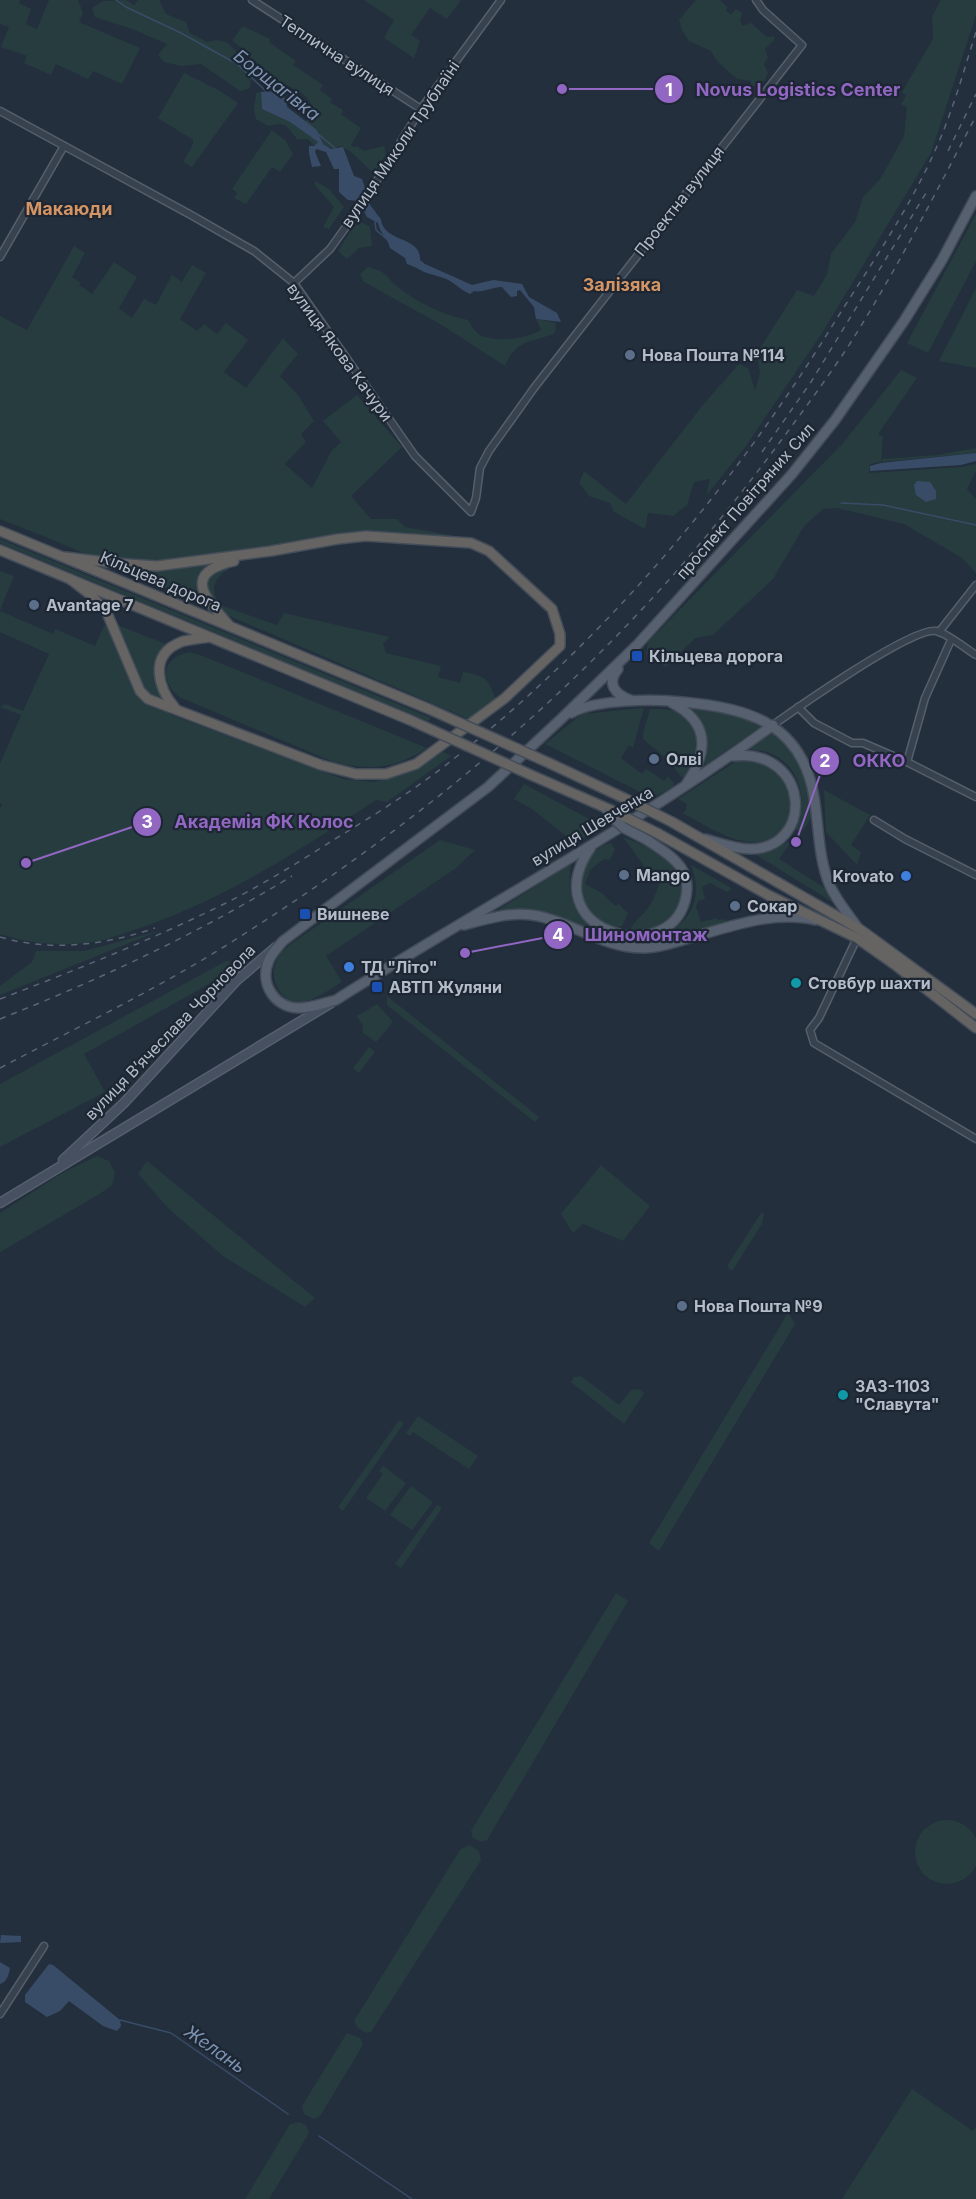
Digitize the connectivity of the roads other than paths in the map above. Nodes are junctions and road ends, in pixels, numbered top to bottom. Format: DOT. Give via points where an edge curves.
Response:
graph roads {
  1 [pos="252,0"];
  2 [pos="501,0"];
  3 [pos="756,0"];
  4 [pos="421,109"];
  5 [pos="0,111"];
  6 [pos="64,146"];
  7 [pos="976,196"];
  8 [pos="0,257"];
  9 [pos="294,284"];
  10 [pos="471,512"];
  11 [pos="0,531"];
  12 [pos="0,550"];
  13 [pos="271,552"];
  14 [pos="64,557"];
  15 [pos="70,579"];
  16 [pos="976,585"];
  17 [pos="230,626"];
  18 [pos="939,632"];
  19 [pos="209,637"];
  20 [pos="951,640"];
  21 [pos="638,644"];
  22 [pos="976,655"];
  23 [pos="668,700"];
  24 [pos="633,701"];
  25 [pos="798,707"];
  26 [pos="177,710"];
  27 [pos="562,718"];
  28 [pos="773,725"];
  29 [pos="731,756"];
  30 [pos="907,762"];
  31 [pos="488,787"];
  32 [pos="684,788"];
  33 [pos="976,797"];
  34 [pos="609,812"];
  35 [pos="873,820"];
  36 [pos="703,839"];
  37 [pos="593,843"];
  38 [pos="976,875"];
  39 [pos="829,923"];
  40 [pos="453,928"];
  41 [pos="858,928"];
  42 [pos="856,938"];
  43 [pos="283,941"];
  44 [pos="336,1000"];
  45 [pos="976,1014"];
  46 [pos="976,1028"];
  47 [pos="108,1118"];
  48 [pos="119,1132"];
  49 [pos="976,1140"];
  50 [pos="49,1172"];
  51 [pos="0,1203"];
  52 [pos="44,1946"];
  53 [pos="0,2014"];
  1 -- 4 [label="street, Теплична вулиця"];
  2 -- 4 [label="street, вулиця Миколи Трублаїні"];
  3 -- 10 [label="street, Проектна вулиця" via="802,45 495,442 480,468"];
  4 -- 9 [label="street, вулиця Миколи Трублаїні" via="330,249"];
  5 -- 6 [label="street, вулиця Якова Качури"];
  6 -- 8 [label="street"];
  6 -- 9 [label="street, вулиця Якова Качури" via="254,251"];
  7 -- 21 [label="main road, проспект Повітряних Сил" via="904,321 835,420 792,474"];
  9 -- 10 [label="street, вулиця Якова Качури" via="415,456"];
  11 -- 14 [label="highway, Кільцева дорога"];
  12 -- 15 [label="highway"];
  13 -- 14 [label="highway" via="157,566"];
  13 -- 17 [label="highway" via="215,566 204,577 201,584 206,600"];
  13 -- 26 [label="highway" via="366,536 478,545 552,609 560,646 520,685 416,764 386,774 356,774 321,765"];
  14 -- 17 [label="highway, Кільцева дорога"];
  15 -- 19 [label="highway"];
  15 -- 26 [label="highway" via="107,613 140,691 148,699"];
  16 -- 18 [label="street"];
  17 -- 36 [label="highway, Кільцева дорога, bridge" via="549,763"];
  18 -- 20 [label="street"];
  18 -- 25 [label="street, вулиця Шевченка" via="924,633 891,649"];
  19 -- 26 [label="highway" via="182,641 164,656 159,669 160,685"];
  19 -- 34 [label="highway, bridge" via="410,720"];
  20 -- 22 [label="street"];
  20 -- 30 [label="street" via="925,698"];
  21 -- 24 [label="main road" via="612,680 616,692"];
  21 -- 27 [label="main road, проспект Повітряних Сил"];
  23 -- 24 [label="main road"];
  23 -- 28 [label="main road" via="738,711"];
  23 -- 32 [label="main road" via="689,713 702,739 695,772"];
  24 -- 27 [label="main road" via="579,709"];
  25 -- 28 [label="street, вулиця Шевченка"];
  25 -- 30 [label="street" via="814,723 852,743 863,743"];
  27 -- 31 [label="main road, проспект Повітряних Сил"];
  28 -- 29 [label="main road, вулиця Шевченка"];
  28 -- 41 [label="main road" via="794,748 809,776 826,875"];
  29 -- 32 [label="main road, вулиця Шевченка"];
  29 -- 36 [label="main road" via="756,756 781,769 795,791 794,816 782,837 762,847 731,847"];
  30 -- 33 [label="street"];
  31 -- 43 [label="main road, вулиця Вʼячеслава Чорновола"];
  32 -- 37 [label="main road, вулиця Шевченка"];
  34 -- 37 [label="main road, bridge" via="624,828 677,861 685,877 686,896 671,924 653,933 615,933 589,917 575,890 577,874"];
  34 -- 39 [label="highway, bridge"];
  35 -- 38 [label="street"];
  36 -- 41 [label="highway, Кільцева дорога"];
  37 -- 40 [label="main road, вулиця Шевченка"];
  39 -- 40 [label="main road" via="774,918 647,948 606,943 530,915 500,916"];
  39 -- 42 [label="highway"];
  40 -- 44 [label="main road, вулиця Вʼячеслава Чорновола"];
  41 -- 45 [label="highway, Кільцева дорога"];
  42 -- 46 [label="highway"];
  42 -- 49 [label="street" via="810,1030 814,1043"];
  43 -- 44 [label="main road" via="267,968 267,985 274,998 303,1008"];
  43 -- 47 [label="main road, вулиця Вʼячеслава Чорновола" via="237,980"];
  44 -- 48 [label="main road, вулиця Вʼячеслава Чорновола"];
  47 -- 48 [label="main road" via="108,1128"];
  47 -- 50 [label="main road, вулиця Вʼячеслава Чорновола"];
  48 -- 50 [label="main road, вулиця Вʼячеслава Чорновола"];
  50 -- 51 [label="main road, вулиця Вʼячеслава Чорновола"];
  52 -- 53 [label="street"];
}
